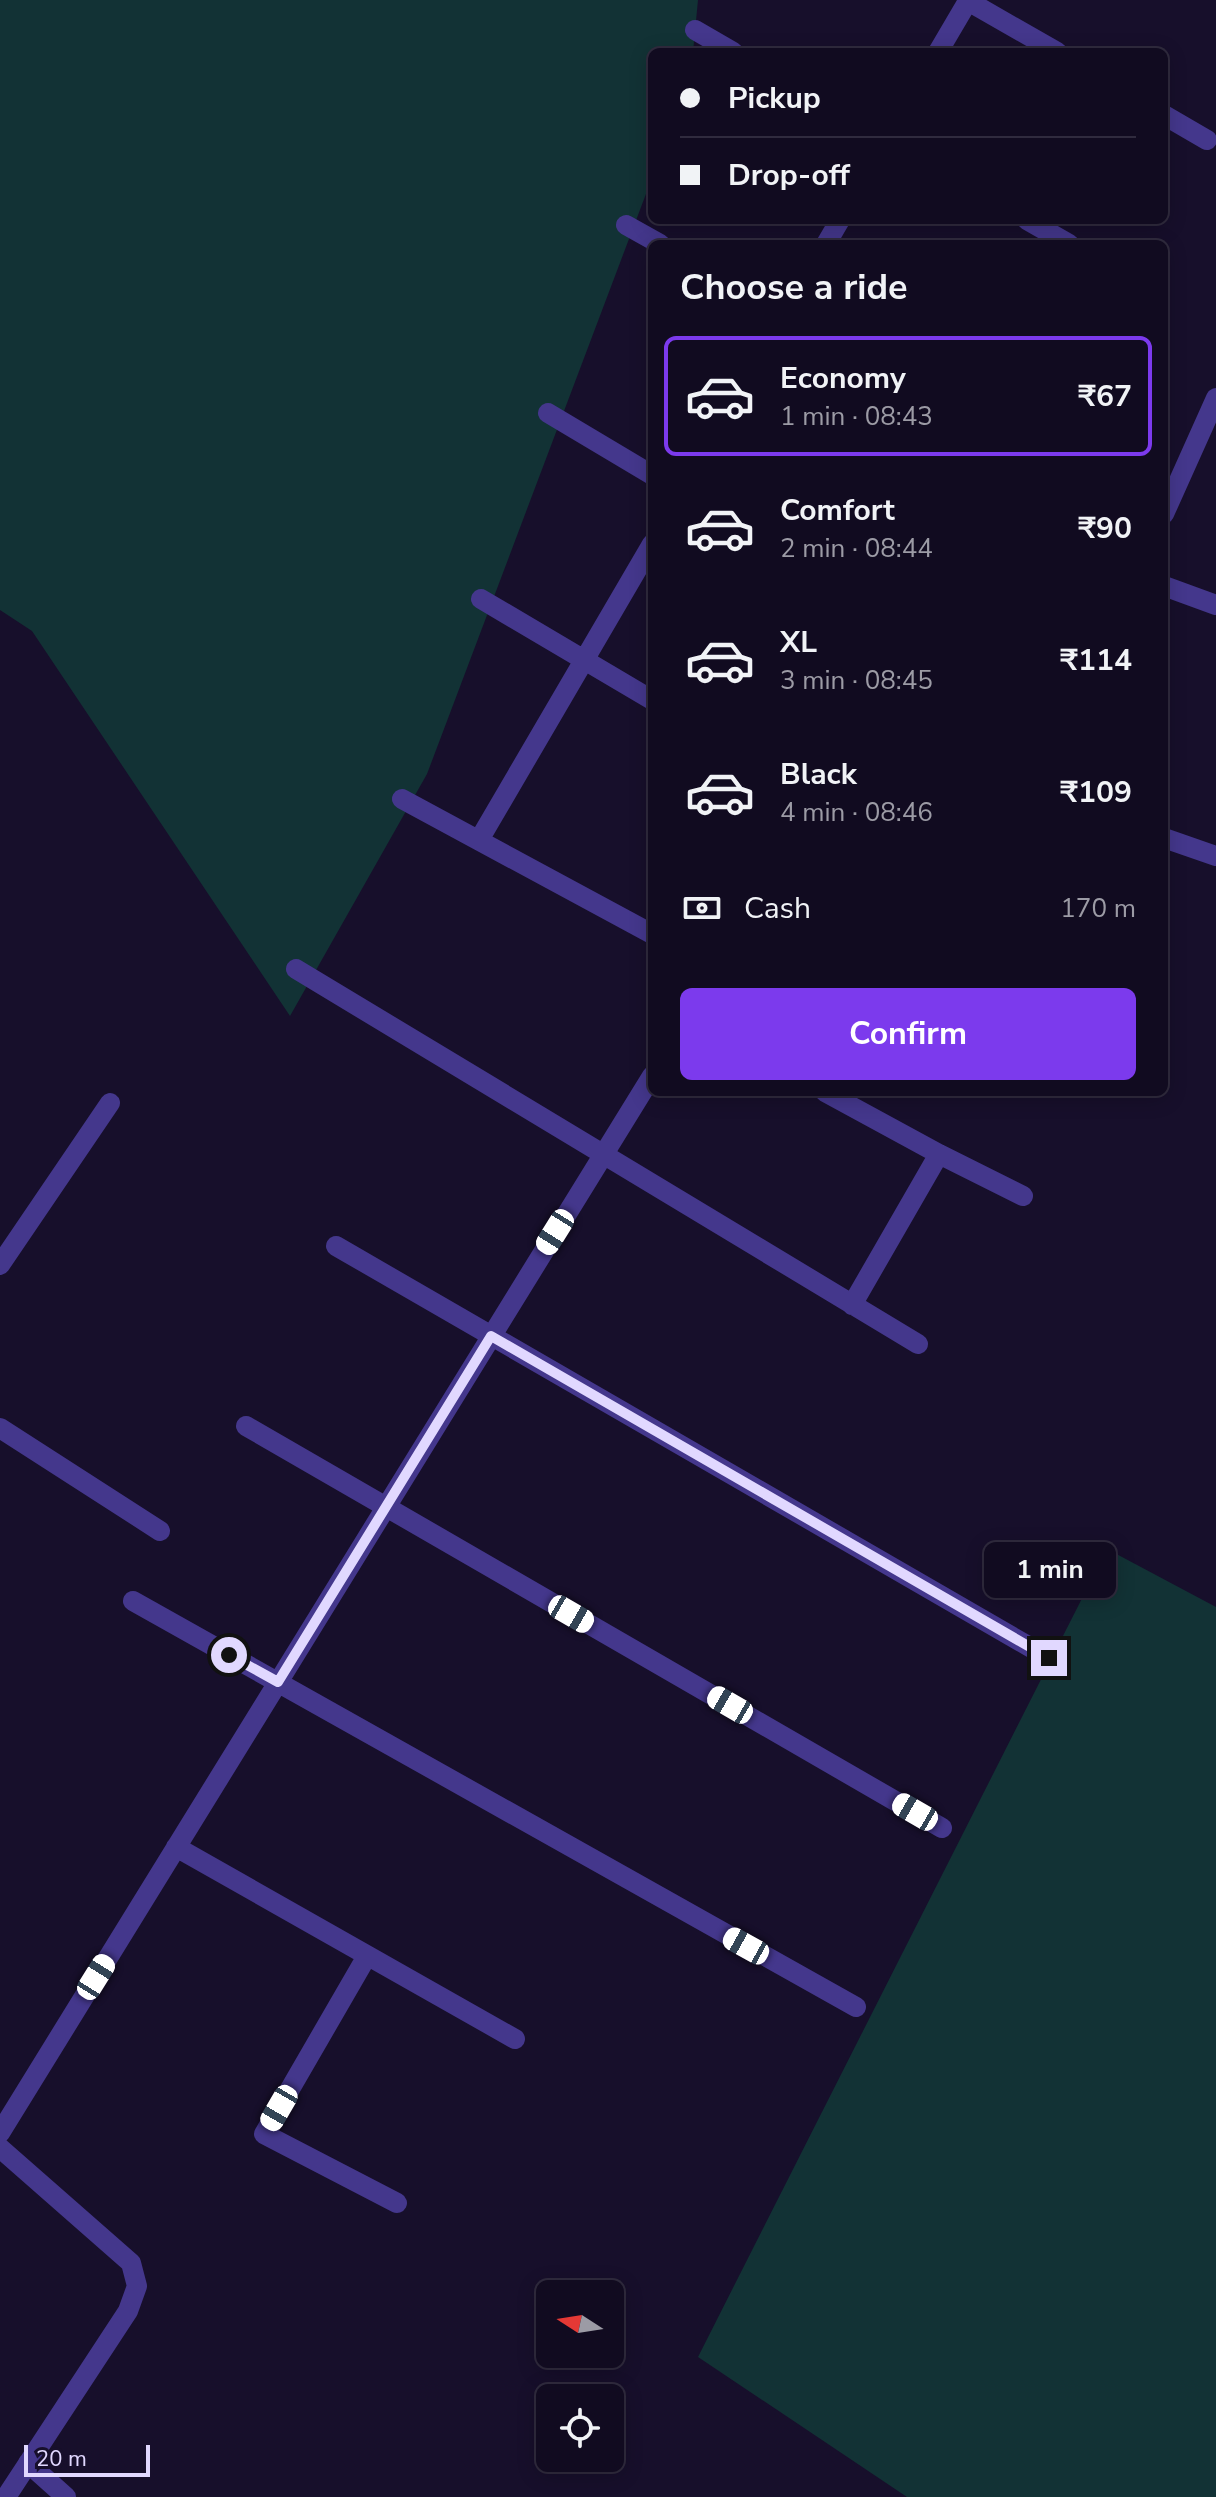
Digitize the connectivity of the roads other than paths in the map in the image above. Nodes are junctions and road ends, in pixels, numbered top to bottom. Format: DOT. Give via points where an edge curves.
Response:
graph roads {
  1 [pos="695,30"];
  2 [pos="726,48"];
  3 [pos="940,48"];
  4 [pos="1050,48"];
  5 [pos="1168,117"];
  6 [pos="1207,140"];
  7 [pos="1034,224"];
  8 [pos="626,225"];
  9 [pos="653,240"];
  10 [pos="1062,240"];
  11 [pos="1216,398"];
  12 [pos="548,413"];
  13 [pos="648,473"];
  14 [pos="1168,505"];
  15 [pos="648,551"];
  16 [pos="1168,587"];
  17 [pos="481,599"];
  18 [pos="1216,605"];
  19 [pos="584,660"];
  20 [pos="648,698"];
  21 [pos="402,799"];
  22 [pos="1168,839"];
  23 [pos="479,840"];
  24 [pos="1216,856"];
  25 [pos="648,932"];
  26 [pos="296,969"];
  27 [pos="648,1082"];
  28 [pos="832,1096"];
  29 [pos="110,1103"];
  30 [pos="603,1154"];
  31 [pos="939,1154"];
  32 [pos="1023,1196"];
  33 [pos="336,1246"];
  34 [pos="0,1265"];
  35 [pos="852,1305"];
  36 [pos="491,1336"];
  37 [pos="918,1344"];
  38 [pos="246,1426"];
  39 [pos="0,1428"];
  40 [pos="386,1507"];
  41 [pos="160,1531"];
  42 [pos="133,1601"];
  43 [pos="1049,1658"];
  44 [pos="278,1682"];
  45 [pos="942,1828"];
  46 [pos="176,1847"];
  47 [pos="367,1956"];
  48 [pos="856,2007"];
  49 [pos="515,2039"];
  50 [pos="0,2133"];
  51 [pos="0,2148"];
  52 [pos="397,2203"];
  53 [pos="28,2463"];
  54 [pos="6,2497"];
  55 [pos="66,2497"];
  1 -- 2 [label="street"];
  3 -- 4 [label="street" via="968,1"];
  5 -- 6 [label="street"];
  7 -- 10 [label="street"];
  8 -- 9 [label="street"];
  11 -- 14 [label="street"];
  12 -- 13 [label="street"];
  15 -- 19 [label="street"];
  16 -- 18 [label="street"];
  17 -- 19 [label="street"];
  19 -- 20 [label="street"];
  19 -- 23 [label="street"];
  21 -- 23 [label="street"];
  22 -- 24 [label="street"];
  23 -- 25 [label="street"];
  26 -- 30 [label="street"];
  27 -- 30 [label="street"];
  28 -- 31 [label="street"];
  29 -- 34 [label="street"];
  30 -- 35 [label="street"];
  30 -- 36 [label="street"];
  31 -- 32 [label="street"];
  31 -- 35 [label="street"];
  33 -- 36 [label="street"];
  35 -- 37 [label="street"];
  36 -- 40 [label="street"];
  36 -- 43 [label="street"];
  38 -- 40 [label="street"];
  39 -- 41 [label="street"];
  40 -- 44 [label="street"];
  40 -- 45 [label="street"];
  42 -- 44 [label="street"];
  44 -- 46 [label="street"];
  44 -- 48 [label="street"];
  46 -- 47 [label="street"];
  46 -- 50 [label="street"];
  47 -- 49 [label="street"];
  47 -- 52 [label="street" via="264,2134"];
  51 -- 53 [label="street" via="131,2263 137,2286 128,2311"];
  53 -- 54 [label="street"];
  53 -- 55 [label="street"];
}
